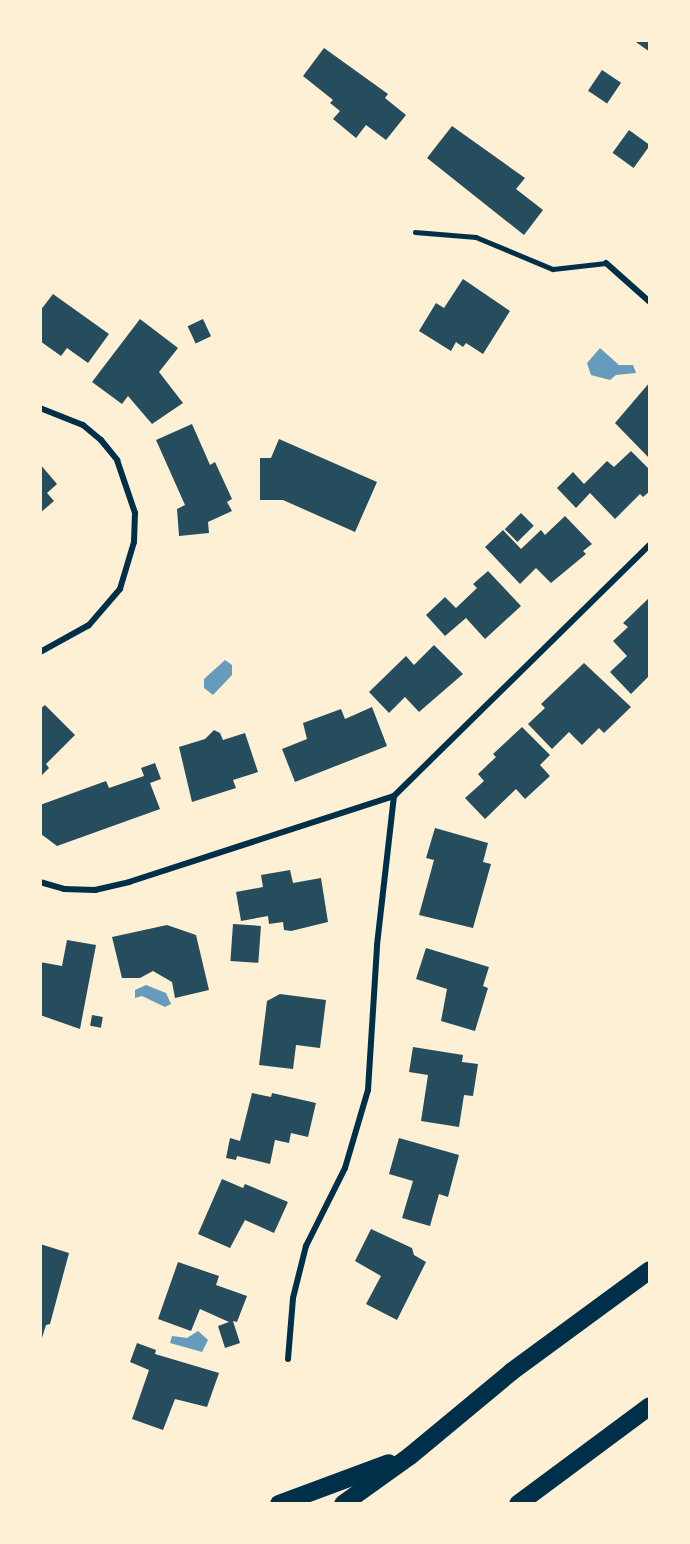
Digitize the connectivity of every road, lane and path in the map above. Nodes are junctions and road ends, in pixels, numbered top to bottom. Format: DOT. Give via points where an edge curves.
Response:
graph roads {
  1 [pos="415,232"];
  2 [pos="606,263"];
  3 [pos="650,302"];
  4 [pos="40,408"];
  5 [pos="650,544"];
  6 [pos="40,652"];
  7 [pos="394,796"];
  8 [pos="40,882"];
  9 [pos="650,1270"];
  10 [pos="288,1359"];
  11 [pos="650,1406"];
  12 [pos="410,1456"];
  13 [pos="279,1503"];
  14 [pos="343,1503"];
  15 [pos="518,1503"];
  1 -- 2 [label="lane" via="476,237 553,269"];
  2 -- 3 [label="street"];
  4 -- 6 [label="street" via="68,417 101,440 117,460 135,513 134,542 120,589 89,626"];
  5 -- 7 [label="street"];
  7 -- 8 [label="street" via="129,882 95,890 64,889"];
  7 -- 10 [label="street" via="377,945 368,1090 345,1168 306,1246 293,1298"];
  9 -- 12 [label="highway" via="511,1372"];
  11 -- 15 [label="highway"];
  12 -- 13 [label="highway"];
  12 -- 14 [label="highway"];
}
